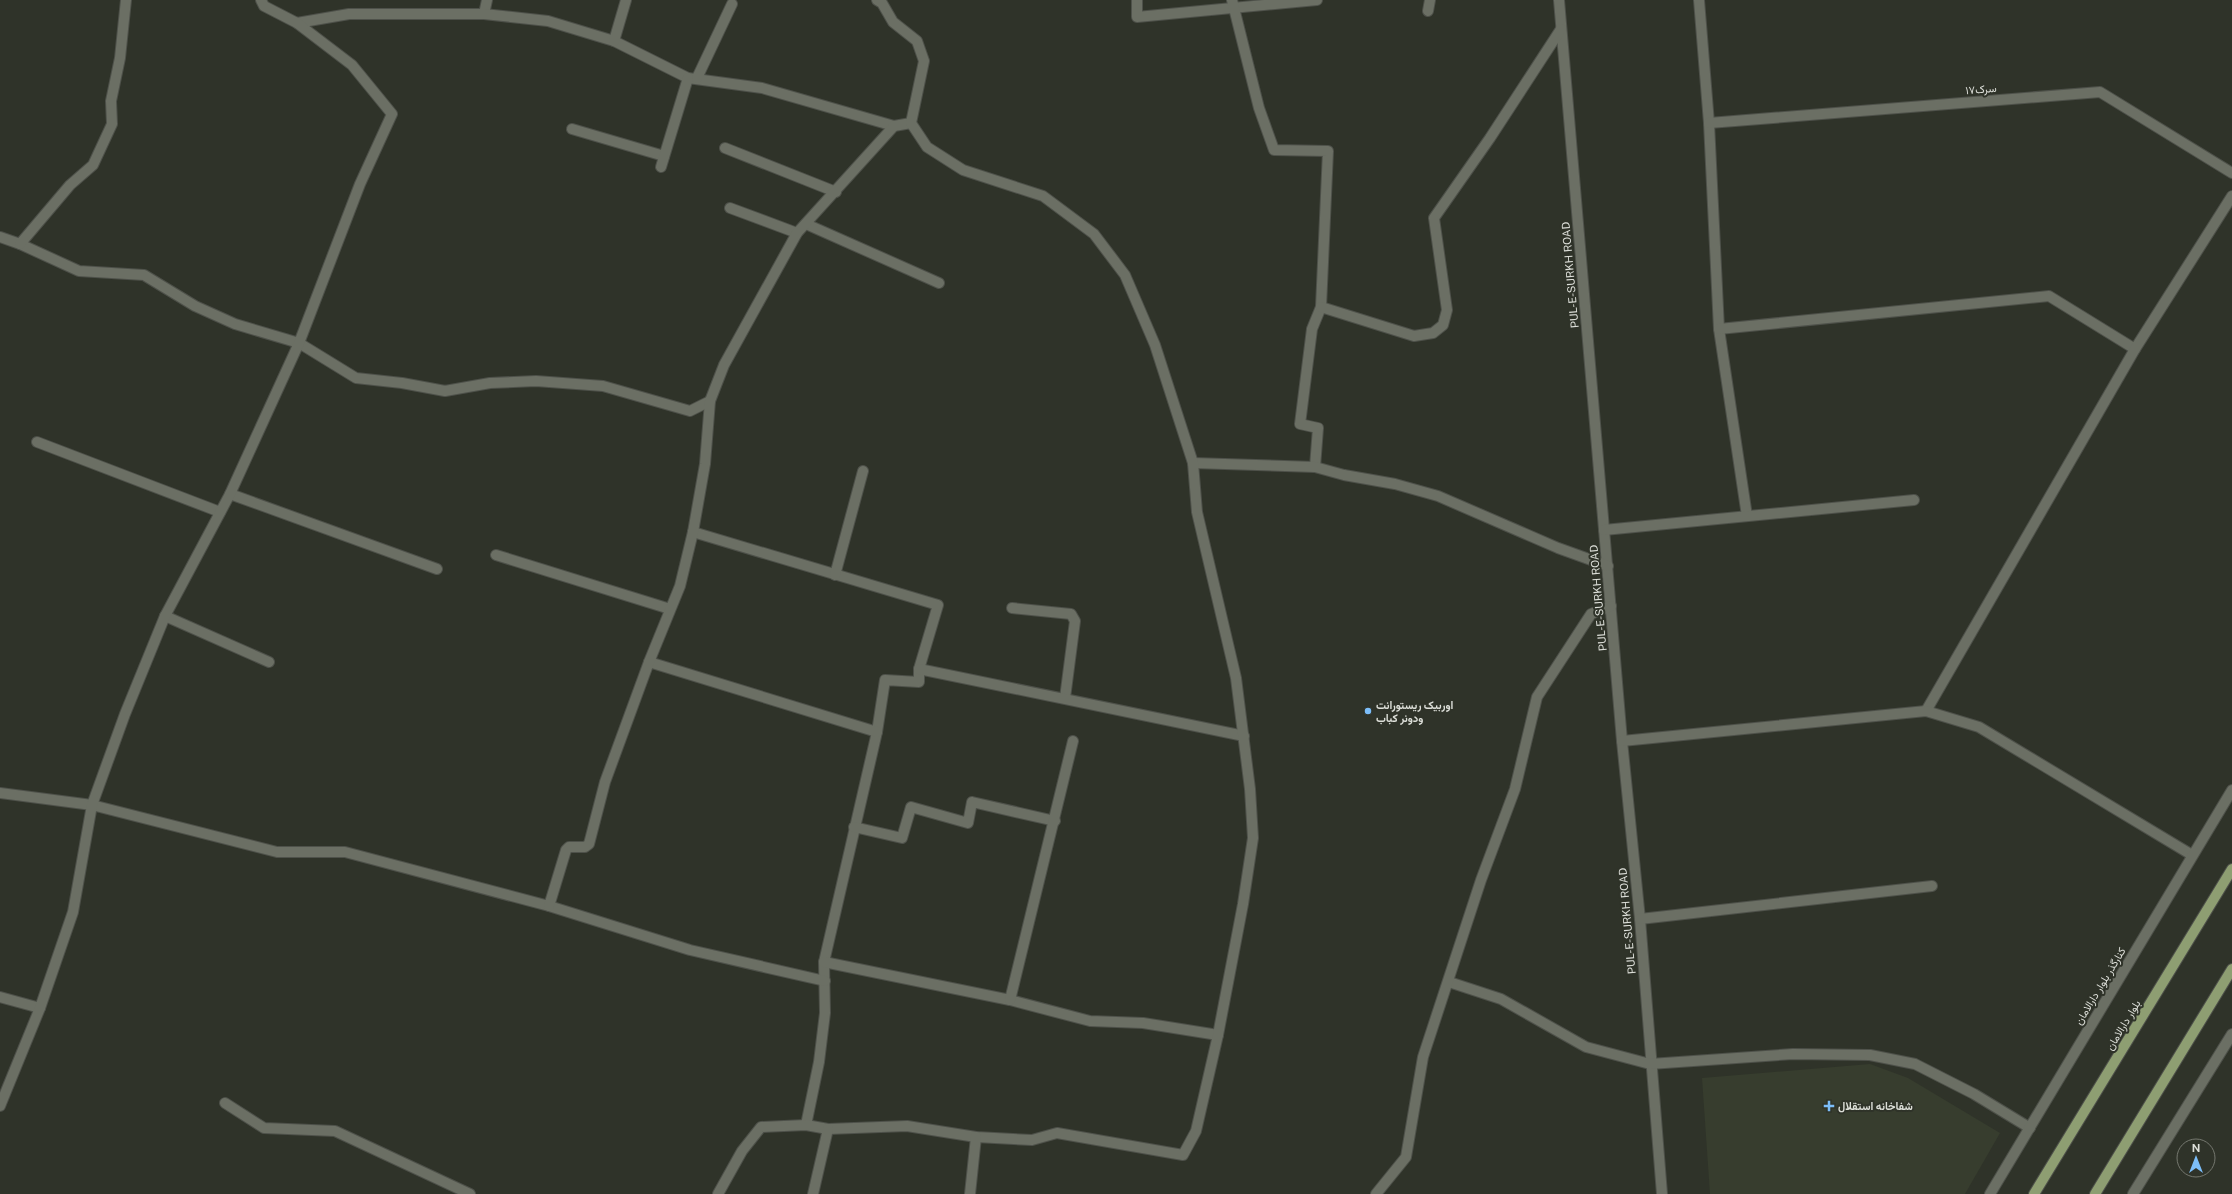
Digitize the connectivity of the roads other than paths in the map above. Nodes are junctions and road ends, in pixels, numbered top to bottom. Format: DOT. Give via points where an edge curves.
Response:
graph roads {
  1 [pos="126,0"];
  2 [pos="261,0"];
  3 [pos="487,0"];
  4 [pos="626,0"];
  5 [pos="1137,0"];
  6 [pos="1317,0"];
  7 [pos="1430,0"];
  8 [pos="1559,0"];
  9 [pos="1699,0"];
  10 [pos="881,1"];
  11 [pos="732,4"];
  12 [pos="1233,4"];
  13 [pos="1428,11"];
  14 [pos="484,14"];
  15 [pos="297,23"];
  16 [pos="1561,29"];
  17 [pos="614,41"];
  18 [pos="692,78"];
  19 [pos="912,123"];
  20 [pos="1709,123"];
  21 [pos="894,126"];
  22 [pos="572,129"];
  23 [pos="725,148"];
  24 [pos="664,156"];
  25 [pos="661,167"];
  26 [pos="2232,173"];
  27 [pos="836,192"];
  28 [pos="2232,196"];
  29 [pos="730,208"];
  30 [pos="806,224"];
  31 [pos="797,233"];
  32 [pos="0,237"];
  33 [pos="20,244"];
  34 [pos="939,283"];
  35 [pos="1321,307"];
  36 [pos="1719,329"];
  37 [pos="299,343"];
  38 [pos="2135,349"];
  39 [pos="710,401"];
  40 [pos="37,442"];
  41 [pos="1193,463"];
  42 [pos="1315,467"];
  43 [pos="863,471"];
  44 [pos="230,494"];
  45 [pos="1914,500"];
  46 [pos="220,512"];
  47 [pos="1747,516"];
  48 [pos="1604,530"];
  49 [pos="693,532"];
  50 [pos="496,555"];
  51 [pos="1608,566"];
  52 [pos="437,569"];
  53 [pos="835,575"];
  54 [pos="1611,606"];
  55 [pos="670,608"];
  56 [pos="1012,608"];
  57 [pos="165,616"];
  58 [pos="269,662"];
  59 [pos="649,662"];
  60 [pos="919,669"];
  61 [pos="1064,698"];
  62 [pos="1926,710"];
  63 [pos="877,732"];
  64 [pos="1244,736"];
  65 [pos="1074,741"];
  66 [pos="1622,741"];
  67 [pos="2232,790"];
  68 [pos="0,793"];
  69 [pos="92,805"];
  70 [pos="1055,821"];
  71 [pos="854,827"];
  72 [pos="2192,855"];
  73 [pos="2232,869"];
  74 [pos="1932,886"];
  75 [pos="549,906"];
  76 [pos="1640,918"];
  77 [pos="824,962"];
  78 [pos="2232,969"];
  79 [pos="825,981"];
  80 [pos="1448,982"];
  81 [pos="0,997"];
  82 [pos="1010,1000"];
  83 [pos="40,1008"];
  84 [pos="2232,1034"];
  85 [pos="1218,1035"];
  86 [pos="1650,1064"];
  87 [pos="225,1103"];
  88 [pos="0,1106"];
  89 [pos="806,1125"];
  90 [pos="2030,1128"];
  91 [pos="828,1129"];
  92 [pos="976,1137"];
  93 [pos="1378,1193"];
  94 [pos="470,1194"];
  95 [pos="718,1194"];
  96 [pos="812,1194"];
  97 [pos="970,1194"];
  98 [pos="1662,1194"];
  99 [pos="1990,1194"];
  100 [pos="2034,1194"];
  101 [pos="2095,1194"];
  102 [pos="2133,1194"];
  1 -- 33 [label="street" via="120,58 111,101 112,124 93,166 70,185"];
  2 -- 15 [label="street" via="264,6"];
  3 -- 14 [label="street"];
  4 -- 17 [label="street"];
  5 -- 12 [label="street" via="1136,17"];
  6 -- 12 [label="street"];
  7 -- 13 [label="street"];
  8 -- 16 [label="street, PUL-E-SURKH ROAD"];
  9 -- 20 [label="street"];
  10 -- 19 [label="street" via="893,22 917,41 924,61"];
  11 -- 18 [label="street"];
  12 -- 35 [label="street" via="1259,108 1274,150 1328,151"];
  14 -- 15 [label="street" via="349,14"];
  14 -- 17 [label="street" via="548,21"];
  15 -- 37 [label="street" via="352,65 392,114 360,184"];
  16 -- 35 [label="street" via="1434,218 1447,310 1442,325 1433,333 1414,336"];
  16 -- 48 [label="street, PUL-E-SURKH ROAD"];
  17 -- 18 [label="street"];
  18 -- 21 [label="street" via="762,88"];
  18 -- 24 [label="street"];
  19 -- 21 [label="street"];
  19 -- 41 [label="street" via="927,147 963,170 1043,196 1094,234 1125,275 1156,346"];
  20 -- 26 [label="street, سرک۱۷" via="2100,92"];
  20 -- 36 [label="street"];
  21 -- 27 [label="street"];
  22 -- 24 [label="street"];
  23 -- 27 [label="street"];
  24 -- 25 [label="street"];
  27 -- 30 [label="street"];
  28 -- 38 [label="street"];
  29 -- 31 [label="street"];
  30 -- 31 [label="street"];
  30 -- 34 [label="street"];
  31 -- 39 [label="street" via="724,365"];
  32 -- 33 [label="street"];
  33 -- 37 [label="street" via="79,271 144,275 194,306 235,324"];
  35 -- 42 [label="street" via="1312,329 1300,424 1318,428"];
  36 -- 38 [label="street" via="2049,296"];
  36 -- 47 [label="street"];
  37 -- 39 [label="street" via="356,378 445,391 490,383 536,381 603,386 690,411"];
  37 -- 44 [label="street"];
  38 -- 62 [label="street"];
  39 -- 49 [label="street" via="705,464"];
  40 -- 46 [label="street"];
  41 -- 42 [label="street"];
  41 -- 64 [label="street" via="1197,512 1236,678"];
  42 -- 51 [label="street" via="1344,476 1395,484 1438,496 1558,548"];
  43 -- 53 [label="street"];
  44 -- 46 [label="street"];
  44 -- 52 [label="street"];
  45 -- 47 [label="street"];
  46 -- 57 [label="street"];
  47 -- 48 [label="street"];
  48 -- 51 [label="street, PUL-E-SURKH ROAD"];
  49 -- 53 [label="street"];
  49 -- 55 [label="street" via="680,586"];
  50 -- 55 [label="street"];
  51 -- 54 [label="street, PUL-E-SURKH ROAD"];
  53 -- 60 [label="street" via="938,605"];
  54 -- 66 [label="street, PUL-E-SURKH ROAD"];
  54 -- 80 [label="street" via="1591,614 1537,697 1515,789 1481,880"];
  55 -- 59 [label="street"];
  56 -- 61 [label="street" via="1071,614 1074,617"];
  57 -- 58 [label="street"];
  57 -- 69 [label="street" via="125,714"];
  59 -- 63 [label="street"];
  59 -- 75 [label="street" via="606,782 589,844 585,848 569,847 566,850"];
  60 -- 61 [label="street"];
  60 -- 63 [label="street" via="919,682 885,680"];
  61 -- 64 [label="street"];
  62 -- 66 [label="street"];
  62 -- 72 [label="street" via="1979,727"];
  63 -- 71 [label="street"];
  64 -- 85 [label="street" via="1253,838"];
  65 -- 70 [label="street"];
  66 -- 76 [label="street, PUL-E-SURKH ROAD"];
  67 -- 72 [label="street, کنارگذر بلوار دارالامان"];
  68 -- 69 [label="street"];
  69 -- 75 [label="street" via="277,852 345,852"];
  69 -- 83 [label="street" via="73,912"];
  70 -- 71 [label="street" via="972,802 968,823 911,807 902,838"];
  70 -- 82 [label="street"];
  71 -- 77 [label="street"];
  72 -- 90 [label="street, کنارگذر بلوار دارالامان"];
  73 -- 100 [label="main road, بلوار دارالامان"];
  74 -- 76 [label="street"];
  75 -- 79 [label="street" via="690,950"];
  76 -- 86 [label="street, PUL-E-SURKH ROAD"];
  77 -- 79 [label="street"];
  77 -- 82 [label="street"];
  78 -- 101 [label="main road"];
  79 -- 89 [label="street" via="818,1062"];
  80 -- 86 [label="street" via="1501,999 1586,1047"];
  80 -- 93 [label="street" via="1423,1057 1406,1158"];
  81 -- 83 [label="street"];
  82 -- 85 [label="street" via="1090,1020 1143,1023"];
  83 -- 88 [label="street"];
  84 -- 102 [label="street"];
  85 -- 92 [label="street" via="1196,1131 1183,1155 1057,1133 1032,1140"];
  86 -- 90 [label="street" via="1793,1054 1870,1055 1915,1064 1974,1094"];
  86 -- 98 [label="street, PUL-E-SURKH ROAD"];
  87 -- 94 [label="street" via="264,1128 335,1131"];
  89 -- 91 [label="street"];
  89 -- 95 [label="street" via="761,1127 742,1152"];
  90 -- 99 [label="street, کنارگذر بلوار دارالامان"];
  91 -- 92 [label="street" via="907,1126"];
  91 -- 96 [label="street"];
  92 -- 97 [label="street"];
}
